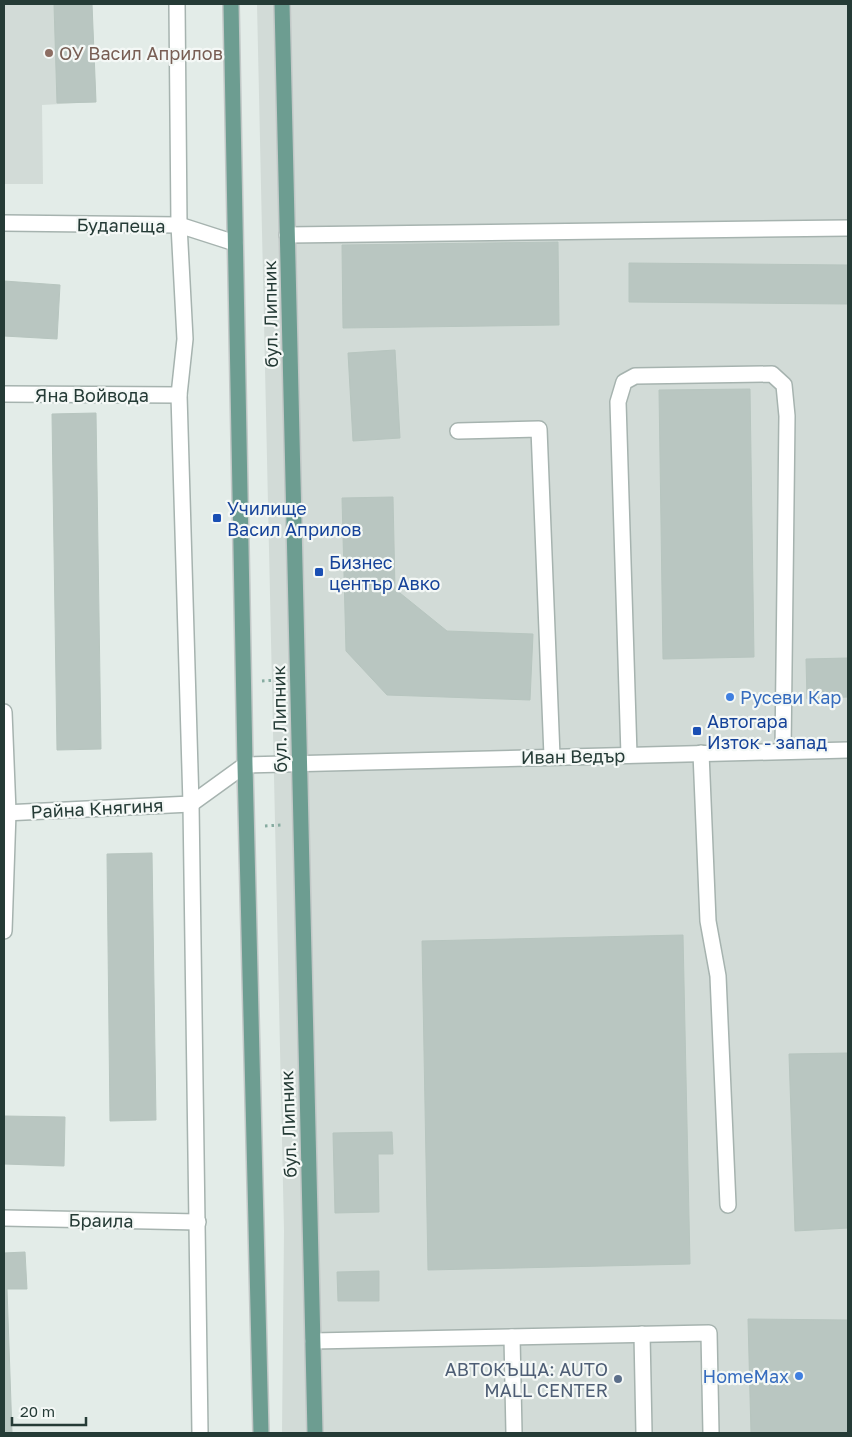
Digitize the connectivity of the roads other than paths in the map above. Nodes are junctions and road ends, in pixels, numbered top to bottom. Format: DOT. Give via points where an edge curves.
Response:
graph roads {
  1 [pos="178,4"];
  2 [pos="231,4"];
  3 [pos="282,4"];
  4 [pos="4,224"];
  5 [pos="179,225"];
  6 [pos="848,228"];
  7 [pos="287,235"];
  8 [pos="235,243"];
  9 [pos="4,394"];
  10 [pos="179,395"];
  11 [pos="458,431"];
  12 [pos="4,712"];
  13 [pos="848,750"];
  14 [pos="783,751"];
  15 [pos="701,753"];
  16 [pos="629,755"];
  17 [pos="552,756"];
  18 [pos="298,762"];
  19 [pos="245,765"];
  20 [pos="191,804"];
  21 [pos="6,812"];
  22 [pos="4,931"];
  23 [pos="728,1205"];
  24 [pos="4,1218"];
  25 [pos="198,1222"];
  26 [pos="642,1334"];
  27 [pos="512,1337"];
  28 [pos="313,1341"];
  29 [pos="200,1433"];
  30 [pos="261,1433"];
  31 [pos="315,1433"];
  32 [pos="514,1433"];
  33 [pos="644,1433"];
  34 [pos="711,1433"];
  1 -- 5 [label="street"];
  2 -- 8 [label="main road, бул. Липник"];
  3 -- 7 [label="main road, бул. Липник"];
  4 -- 5 [label="street, Будапеща"];
  5 -- 8 [label="street, Будапеща"];
  5 -- 10 [label="street" via="185,339"];
  6 -- 7 [label="street"];
  7 -- 18 [label="main road, бул. Липник"];
  8 -- 19 [label="main road, бул. Липник"];
  9 -- 10 [label="street, Яна Войвода"];
  10 -- 20 [label="street"];
  11 -- 17 [label="street" via="539,428"];
  12 -- 21 [label="street, Райна Княгиня"];
  13 -- 14 [label="street, Иван Ведър"];
  14 -- 15 [label="street, Иван Ведър"];
  14 -- 16 [label="street" via="787,416 784,386 772,374 635,376 624,382 618,402"];
  15 -- 16 [label="street, Иван Ведър"];
  15 -- 23 [label="street" via="708,921 718,976"];
  16 -- 17 [label="street, Иван Ведър"];
  17 -- 18 [label="street, Иван Ведър"];
  18 -- 19 [label="street, Иван Ведър"];
  18 -- 28 [label="main road, бул. Липник"];
  19 -- 20 [label="street"];
  19 -- 30 [label="main road, бул. Липник"];
  20 -- 21 [label="street, Райна Княгиня"];
  20 -- 25 [label="street"];
  21 -- 22 [label="street"];
  24 -- 25 [label="street, Браила"];
  25 -- 29 [label="street"];
  26 -- 27 [label="street"];
  26 -- 33 [label="street"];
  26 -- 34 [label="street" via="709,1333"];
  27 -- 28 [label="street"];
  27 -- 32 [label="street"];
  28 -- 31 [label="main road, бул. Липник"];
}
